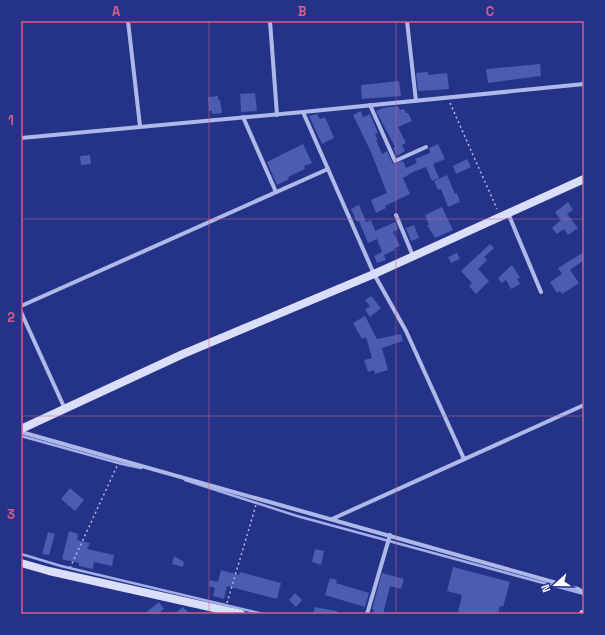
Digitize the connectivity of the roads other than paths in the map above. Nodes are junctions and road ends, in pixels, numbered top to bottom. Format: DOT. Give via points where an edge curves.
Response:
graph roads {
  1 [pos="128,21"];
  2 [pos="270,21"];
  3 [pos="407,21"];
  4 [pos="584,84"];
  5 [pos="416,101"];
  6 [pos="370,105"];
  7 [pos="303,112"];
  8 [pos="276,114"];
  9 [pos="242,117"];
  10 [pos="140,126"];
  11 [pos="21,138"];
  12 [pos="426,147"];
  13 [pos="328,169"];
  14 [pos="584,179"];
  15 [pos="276,192"];
  16 [pos="508,212"];
  17 [pos="396,215"];
  18 [pos="414,256"];
  19 [pos="374,274"];
  20 [pos="541,292"];
  21 [pos="21,306"];
  22 [pos="21,312"];
  23 [pos="584,405"];
  24 [pos="65,409"];
  25 [pos="21,429"];
  26 [pos="21,432"];
  27 [pos="464,459"];
  28 [pos="332,519"];
  29 [pos="390,535"];
  30 [pos="21,563"];
  31 [pos="584,593"];
  32 [pos="241,614"];
  33 [pos="367,614"];
  1 -- 10 [label="street"];
  2 -- 8 [label="street"];
  3 -- 5 [label="street"];
  4 -- 5 [label="street"];
  5 -- 6 [label="street"];
  6 -- 7 [label="street"];
  6 -- 12 [label="street" via="395,161"];
  7 -- 8 [label="street"];
  7 -- 13 [label="street"];
  8 -- 9 [label="street"];
  9 -- 10 [label="street"];
  9 -- 15 [label="street"];
  10 -- 11 [label="street"];
  13 -- 15 [label="street"];
  13 -- 19 [label="street"];
  14 -- 16 [label="street"];
  15 -- 21 [label="street"];
  16 -- 18 [label="street"];
  16 -- 20 [label="street"];
  17 -- 18 [label="street"];
  18 -- 19 [label="street"];
  19 -- 24 [label="street" via="183,354"];
  19 -- 27 [label="street" via="406,331"];
  22 -- 24 [label="street"];
  23 -- 27 [label="street"];
  24 -- 25 [label="street"];
  26 -- 28 [label="street"];
  27 -- 28 [label="street"];
  28 -- 29 [label="street"];
  29 -- 31 [label="street" via="578,588"];
  29 -- 33 [label="street"];
  30 -- 32 [label="street"];
}
